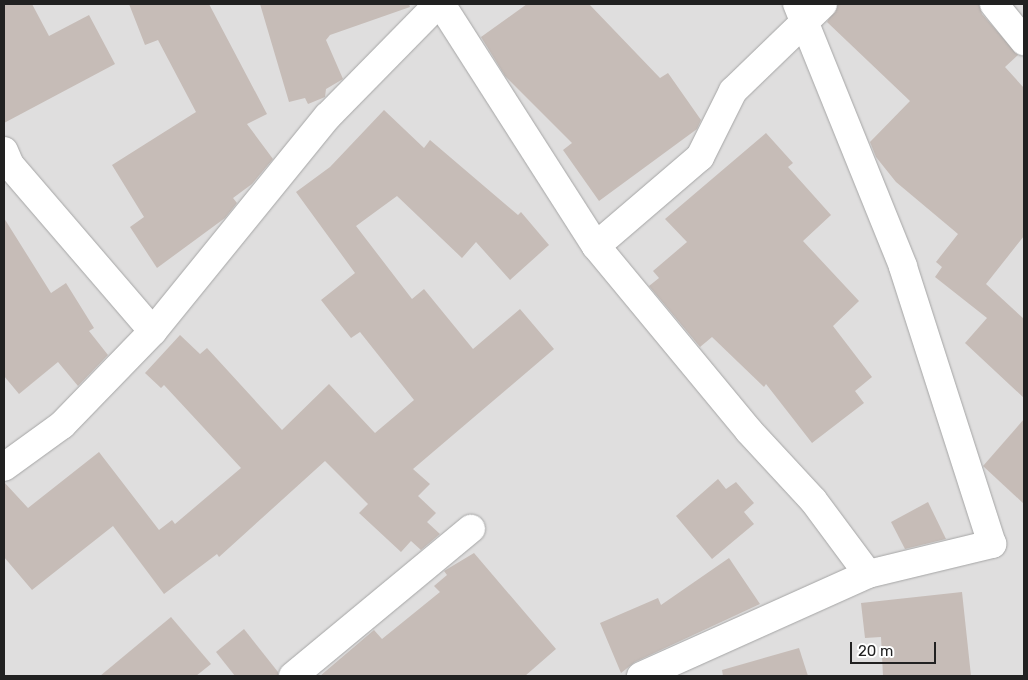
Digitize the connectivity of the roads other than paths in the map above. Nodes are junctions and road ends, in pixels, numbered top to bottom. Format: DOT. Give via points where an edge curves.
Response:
graph roads {
  1 [pos="440,4"];
  2 [pos="994,4"];
  3 [pos="809,10"];
  4 [pos="1024,41"];
  5 [pos="4,151"];
  6 [pos="596,246"];
  7 [pos="153,331"];
  8 [pos="4,467"];
  9 [pos="471,529"];
  10 [pos="868,574"];
  11 [pos="293,676"];
  12 [pos="641,676"];
  1 -- 6 [label="street"];
  1 -- 7 [label="street" via="328,116"];
  2 -- 4 [label="street"];
  3 -- 6 [label="street" via="733,91 700,157"];
  3 -- 10 [label="street" via="902,266 992,544"];
  5 -- 7 [label="street" via="10,165"];
  6 -- 10 [label="street" via="749,430 813,500"];
  7 -- 8 [label="street" via="62,425"];
  9 -- 11 [label="street"];
  10 -- 12 [label="street"];
}
